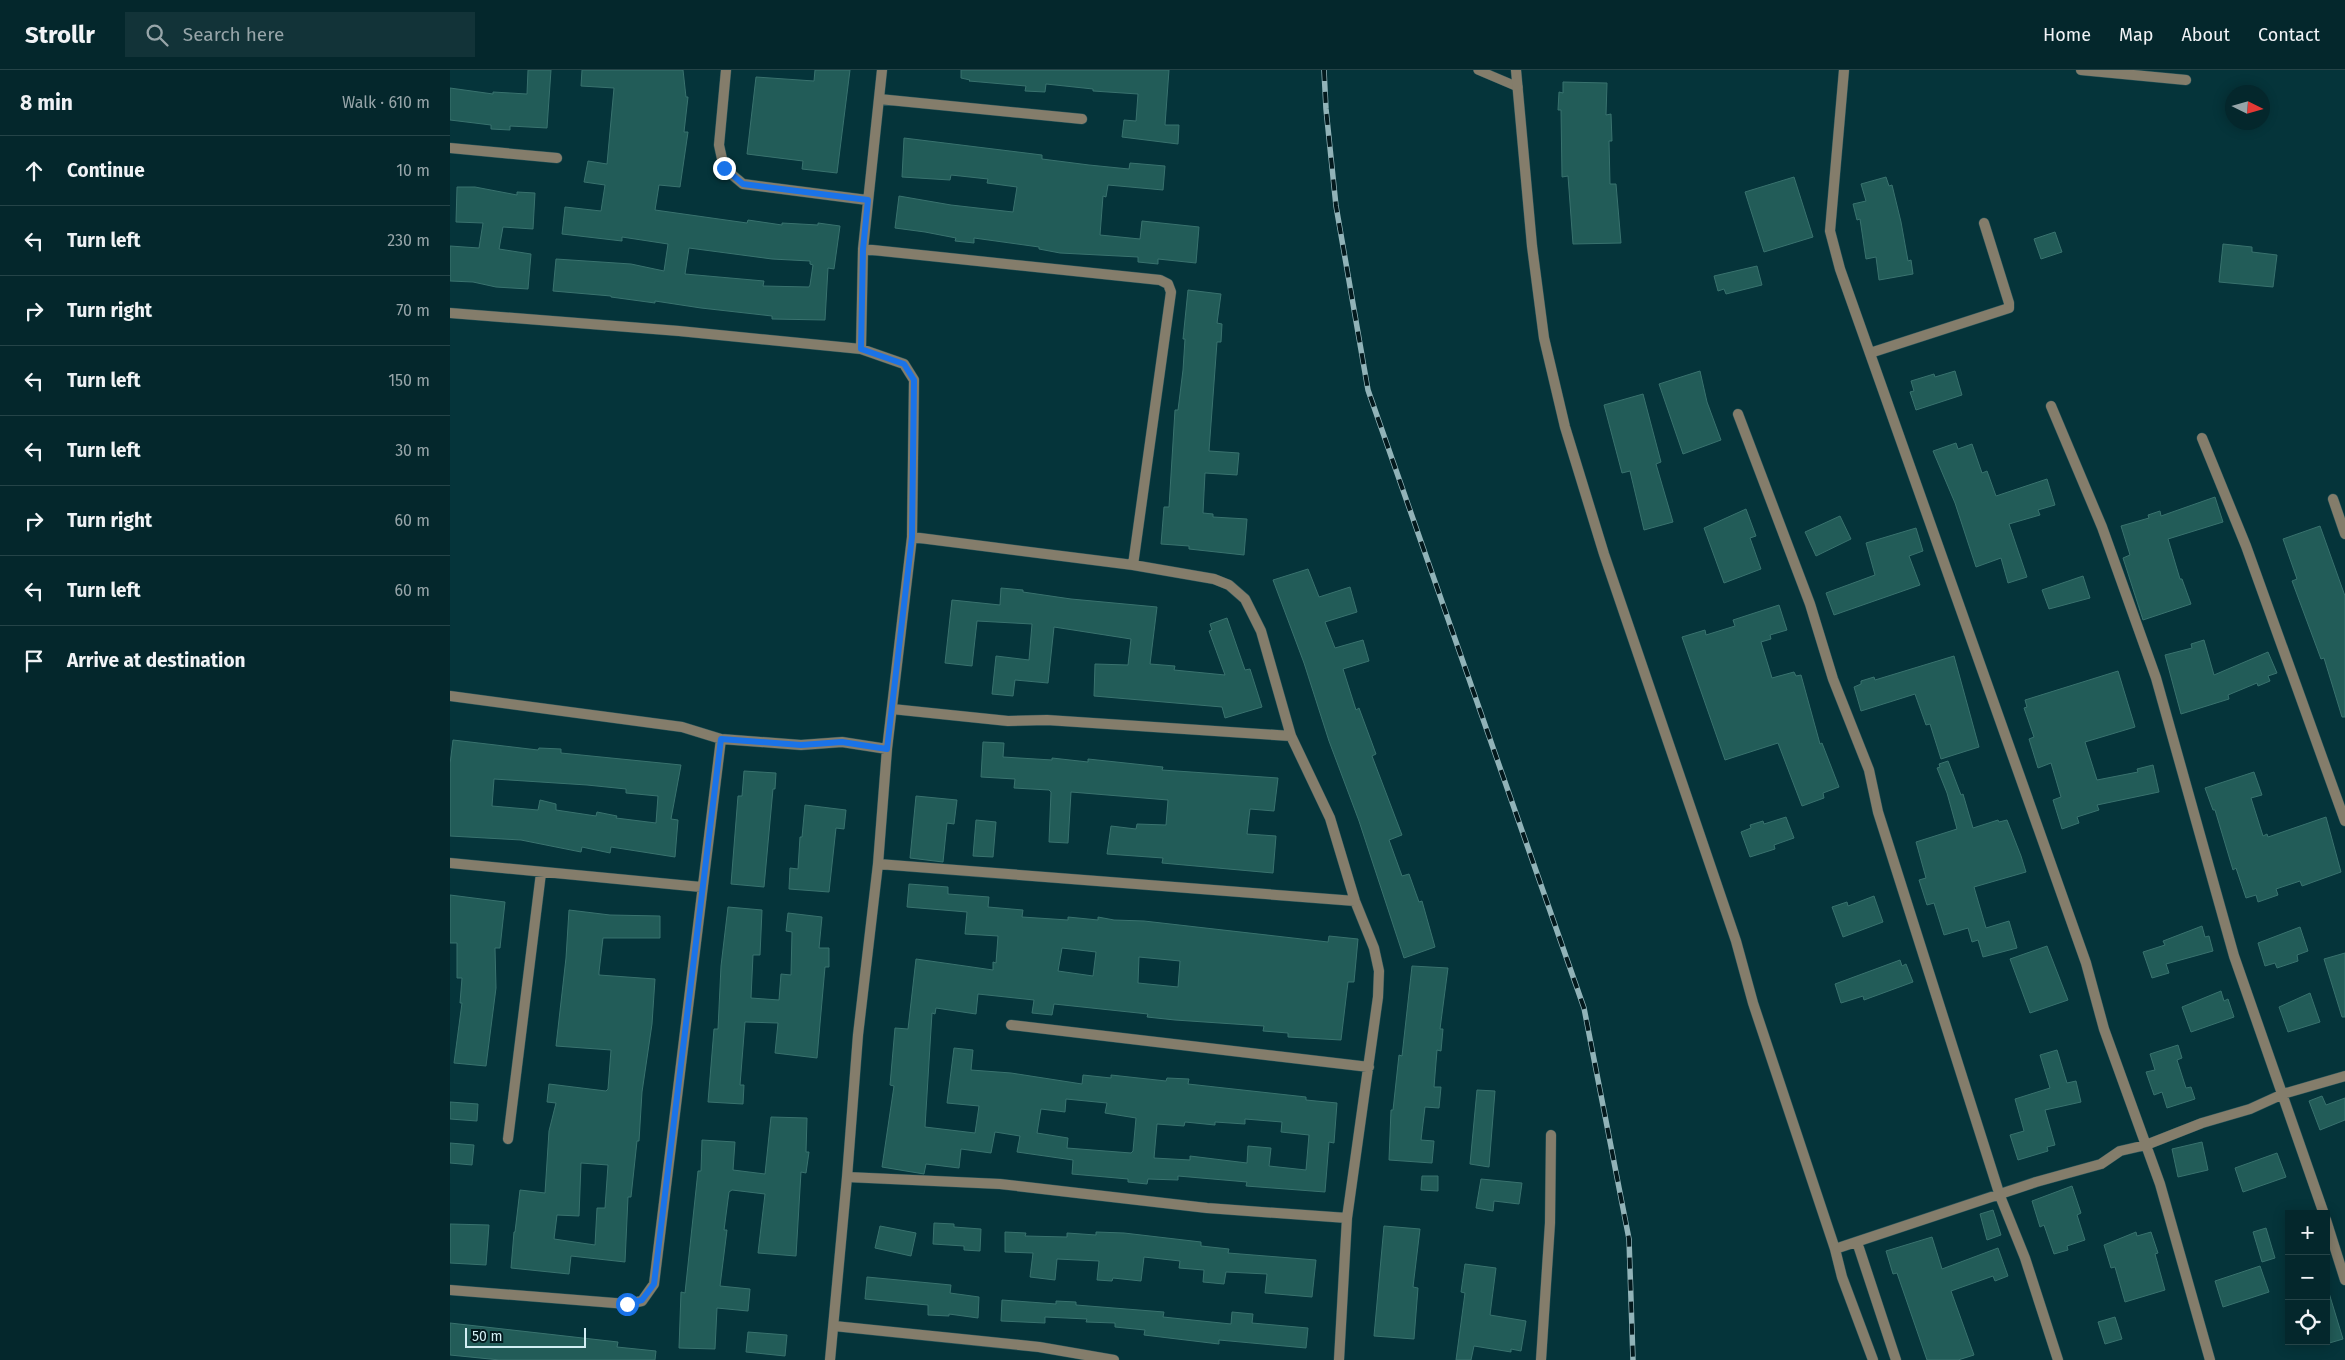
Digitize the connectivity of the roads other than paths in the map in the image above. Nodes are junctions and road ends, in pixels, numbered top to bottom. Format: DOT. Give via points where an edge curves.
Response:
graph roads {
  1 [pos="726,70"];
  2 [pos="882,70"];
  3 [pos="1478,70"];
  4 [pos="1516,70"];
  5 [pos="1844,70"];
  6 [pos="2081,70"];
  7 [pos="2186,80"];
  8 [pos="1518,86"];
  9 [pos="879,99"];
  10 [pos="1082,119"];
  11 [pos="450,148"];
  12 [pos="558,158"];
  13 [pos="868,200"];
  14 [pos="1984,223"];
  15 [pos="863,249"];
  16 [pos="450,313"];
  17 [pos="861,349"];
  18 [pos="1870,353"];
  19 [pos="2051,406"];
  20 [pos="1738,414"];
  21 [pos="2202,438"];
  22 [pos="2333,499"];
  23 [pos="2345,534"];
  24 [pos="912,537"];
  25 [pos="1133,565"];
  26 [pos="450,696"];
  27 [pos="892,709"];
  28 [pos="1291,736"];
  29 [pos="721,739"];
  30 [pos="887,749"];
  31 [pos="2345,821"];
  32 [pos="450,863"];
  33 [pos="878,864"];
  34 [pos="541,872"];
  35 [pos="701,887"];
  36 [pos="1355,901"];
  37 [pos="1011,1025"];
  38 [pos="1369,1067"];
  39 [pos="2345,1076"];
  40 [pos="2283,1094"];
  41 [pos="1551,1135"];
  42 [pos="508,1139"];
  43 [pos="2146,1145"];
  44 [pos="847,1177"];
  45 [pos="2000,1196"];
  46 [pos="2323,1210"];
  47 [pos="1347,1218"];
  48 [pos="2330,1233"];
  49 [pos="1857,1242"];
  50 [pos="1835,1249"];
  51 [pos="2345,1280"];
  52 [pos="450,1290"];
  53 [pos="834,1326"];
  54 [pos="830,1360"];
  55 [pos="1114,1360"];
  56 [pos="1339,1360"];
  57 [pos="1541,1360"];
  58 [pos="1873,1360"];
  59 [pos="1896,1360"];
  60 [pos="2058,1360"];
  61 [pos="2210,1360"];
  1 -- 13 [label="street" via="720,145 724,168 743,184"];
  2 -- 9 [label="street"];
  3 -- 8 [label="lane"];
  4 -- 8 [label="street"];
  5 -- 18 [label="street" via="1830,231"];
  6 -- 7 [label="street"];
  8 -- 50 [label="street" via="1544,338 1565,427 1604,554 1736,941 1753,1003"];
  9 -- 10 [label="street"];
  9 -- 13 [label="street"];
  11 -- 12 [label="street"];
  13 -- 15 [label="street"];
  14 -- 18 [label="street" via="2009,308"];
  15 -- 17 [label="street"];
  15 -- 25 [label="street" via="1160,280 1168,284 1171,292"];
  16 -- 17 [label="street"];
  17 -- 24 [label="street" via="904,364 914,380"];
  18 -- 43 [label="street" via="2086,963 2104,1029"];
  19 -- 40 [label="street" via="2102,527 2156,678 2234,956"];
  20 -- 45 [label="street" via="1869,770 1878,812"];
  21 -- 31 [label="street" via="2246,546"];
  22 -- 23 [label="street"];
  24 -- 25 [label="street"];
  24 -- 27 [label="street"];
  25 -- 28 [label="street" via="1214,579 1229,585 1245,599 1261,631"];
  26 -- 29 [label="street" via="682,727"];
  27 -- 28 [label="street" via="1008,721 1047,720"];
  27 -- 30 [label="street"];
  28 -- 36 [label="street" via="1330,818"];
  29 -- 30 [label="street" via="801,745 842,742"];
  29 -- 35 [label="street"];
  30 -- 33 [label="street"];
  32 -- 34 [label="street"];
  33 -- 36 [label="street"];
  33 -- 44 [label="street" via="858,1035"];
  34 -- 35 [label="street"];
  34 -- 42 [label="street"];
  35 -- 52 [label="street" via="654,1284 642,1300 627,1304"];
  36 -- 38 [label="street" via="1374,948 1379,971"];
  37 -- 38 [label="street"];
  38 -- 47 [label="street"];
  39 -- 40 [label="street"];
  40 -- 43 [label="street" via="2250,1110"];
  40 -- 46 [label="street"];
  41 -- 57 [label="street" via="1550,1223"];
  43 -- 45 [label="street" via="2120,1151 2101,1164"];
  43 -- 61 [label="street" via="2184,1263"];
  44 -- 47 [label="street" via="1000,1184 1207,1208"];
  44 -- 53 [label="street"];
  45 -- 49 [label="street"];
  45 -- 60 [label="street" via="2025,1258"];
  47 -- 56 [label="street"];
  48 -- 51 [label="street"];
  49 -- 50 [label="street"];
  49 -- 59 [label="street"];
  50 -- 58 [label="street"];
  53 -- 54 [label="street"];
  53 -- 55 [label="street" via="1039,1347"];
}
